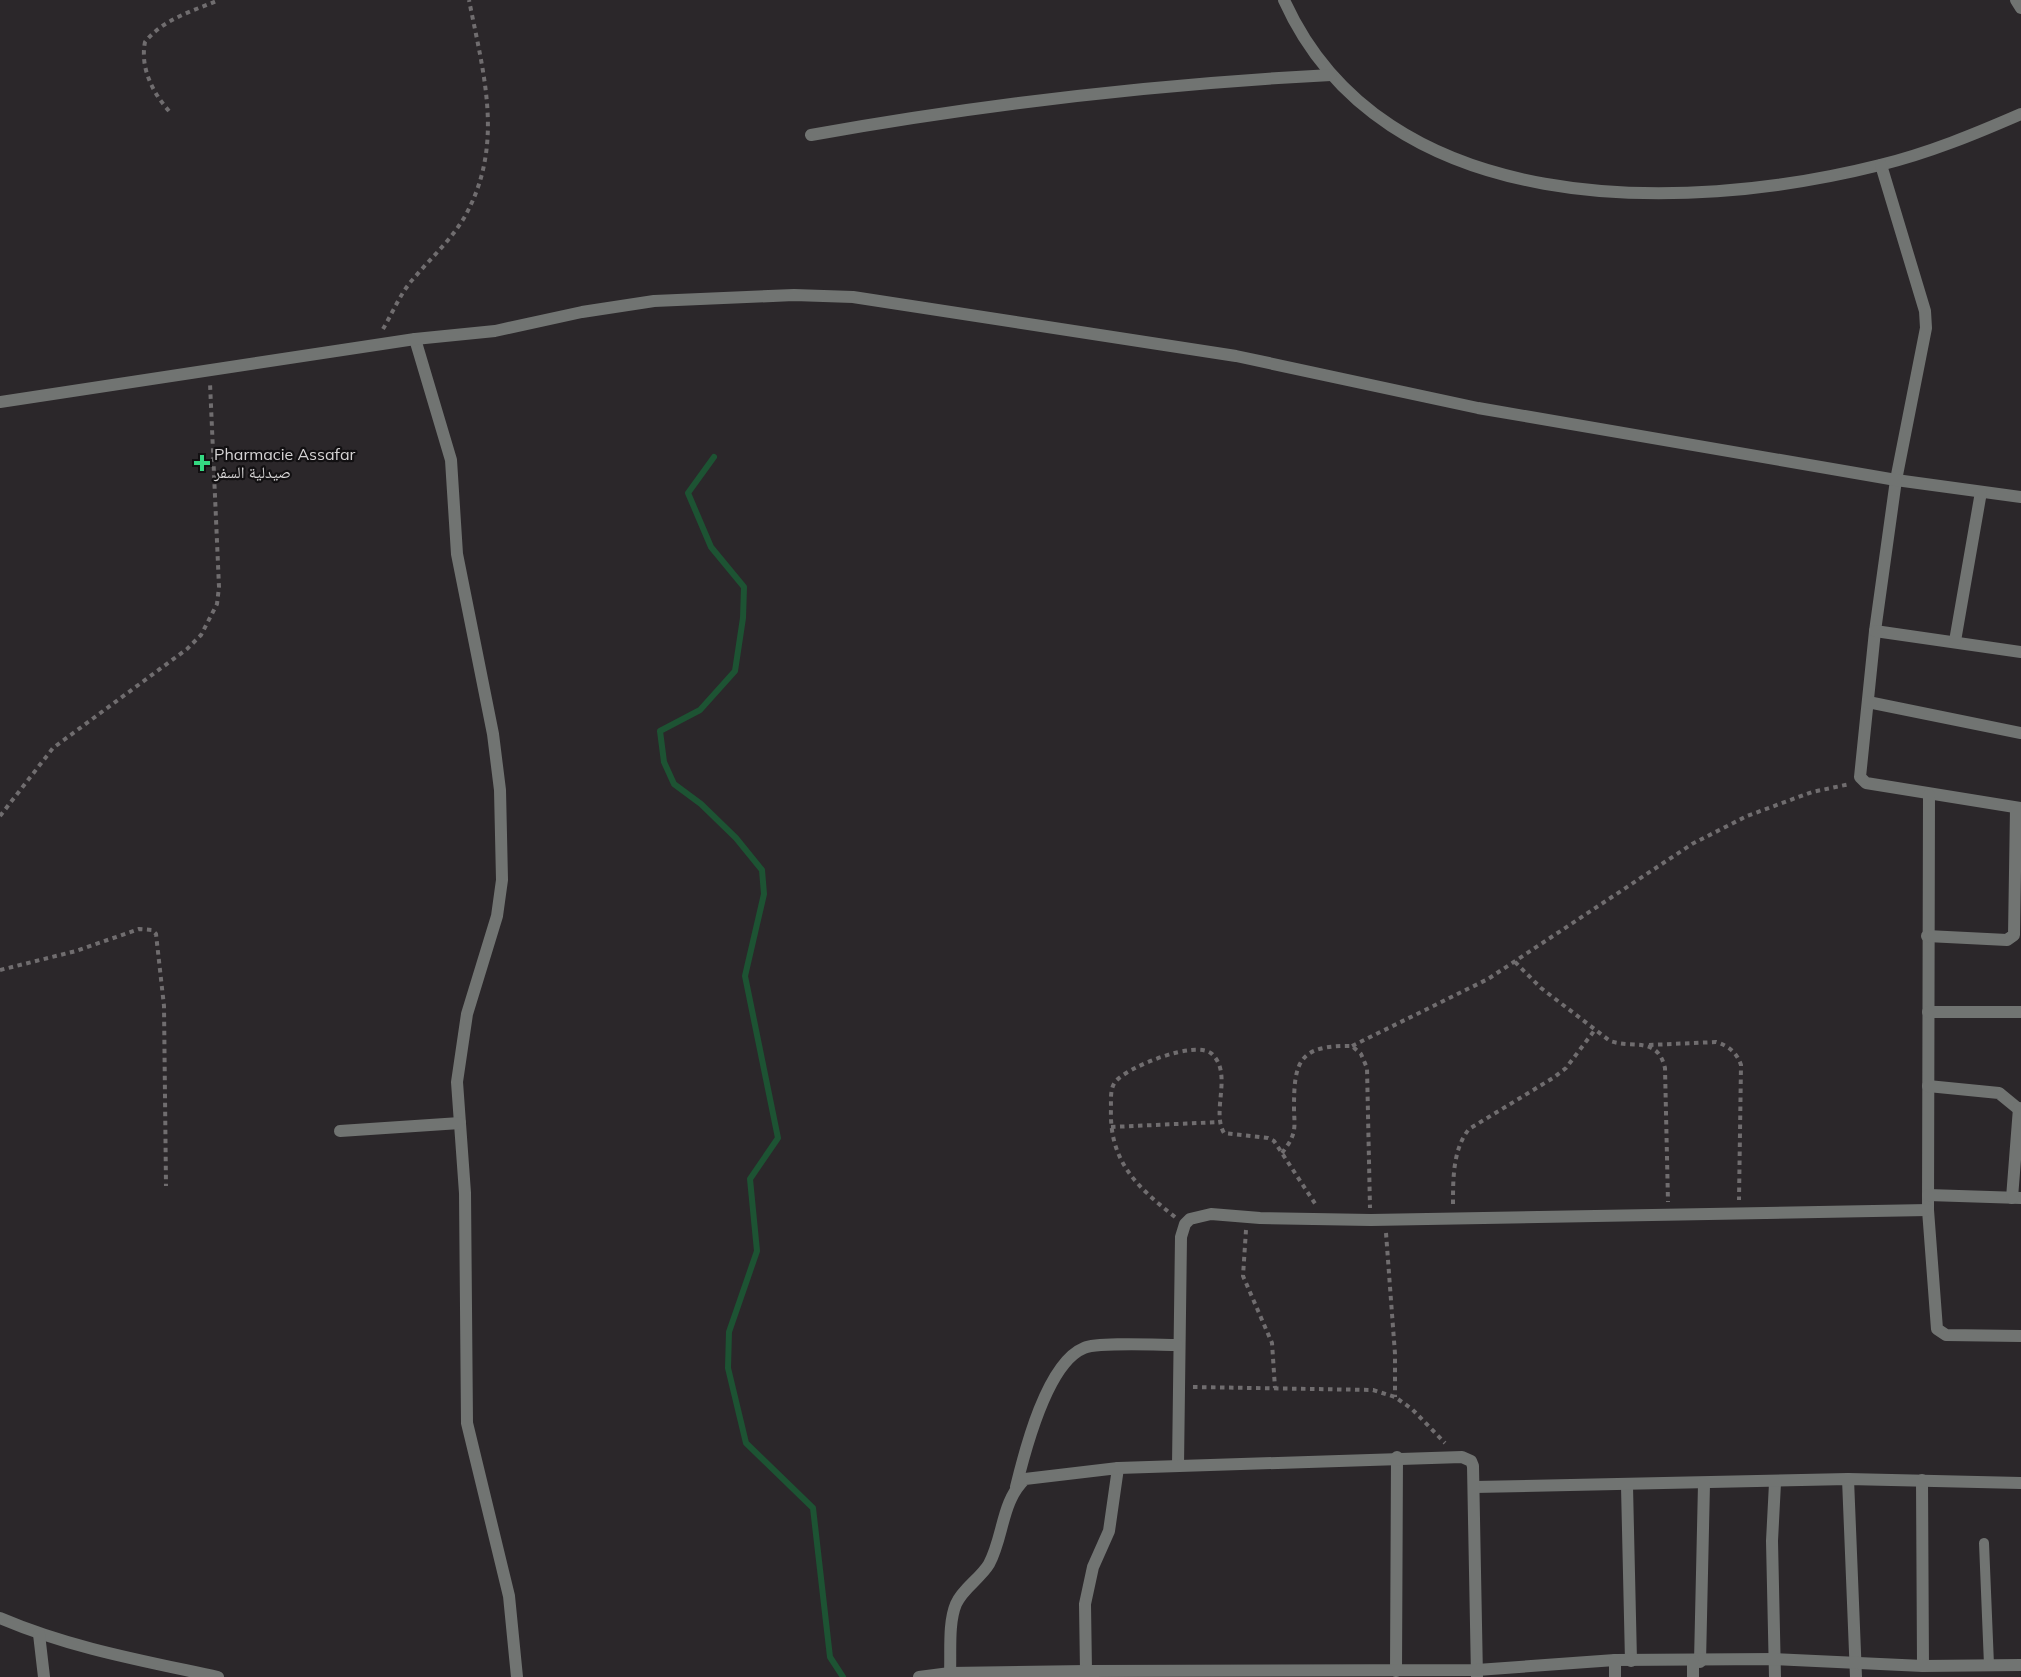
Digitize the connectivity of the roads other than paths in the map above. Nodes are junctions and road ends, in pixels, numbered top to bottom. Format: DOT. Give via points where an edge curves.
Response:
graph roads {
  1 [pos="1284,0"];
  2 [pos="2016,0"];
  3 [pos="2021,8"];
  4 [pos="1330,75"];
  5 [pos="2021,114"];
  6 [pos="811,135"];
  7 [pos="1881,165"];
  8 [pos="415,339"];
  9 [pos="0,402"];
  10 [pos="1896,480"];
  11 [pos="1981,492"];
  12 [pos="2021,497"];
  13 [pos="1875,631"];
  14 [pos="1955,641"];
  15 [pos="2021,652"];
  16 [pos="1868,702"];
  17 [pos="2021,733"];
  18 [pos="1929,795"];
  19 [pos="2018,808"];
  20 [pos="2018,903"];
  21 [pos="1927,936"];
  22 [pos="1928,1012"];
  23 [pos="2021,1012"];
  24 [pos="1928,1086"];
  25 [pos="2020,1110"];
  26 [pos="460,1123"];
  27 [pos="340,1131"];
  28 [pos="1928,1195"];
  29 [pos="2017,1198"];
  30 [pos="1928,1210"];
  31 [pos="2021,1336"];
  32 [pos="1177,1345"];
  33 [pos="1397,1457"];
  34 [pos="1178,1466"];
  35 [pos="1118,1468"];
  36 [pos="1848,1479"];
  37 [pos="1922,1480"];
  38 [pos="1775,1483"];
  39 [pos="2021,1483"];
  40 [pos="1704,1484"];
  41 [pos="1627,1486"];
  42 [pos="1474,1487"];
  43 [pos="1016,1488"];
  44 [pos="1984,1543"];
  45 [pos="0,1618"];
  46 [pos="39,1634"];
  47 [pos="1775,1659"];
  48 [pos="1615,1660"];
  49 [pos="1631,1661"];
  50 [pos="1697,1661"];
  51 [pos="1855,1661"];
  52 [pos="1989,1665"];
  53 [pos="2021,1665"];
  54 [pos="1923,1666"];
  55 [pos="1086,1671"];
  56 [pos="1396,1671"];
  57 [pos="1936,1671"];
  58 [pos="950,1673"];
  59 [pos="1329,1674"];
  60 [pos="1477,1674"];
  61 [pos="44,1677"];
  62 [pos="218,1677"];
  63 [pos="517,1677"];
  64 [pos="919,1677"];
  65 [pos="1615,1677"];
  66 [pos="1693,1677"];
  67 [pos="1775,1677"];
  68 [pos="1856,1677"];
  1 -- 4 [label="street" via="1309,48"];
  2 -- 3 [label="street"];
  4 -- 6 [label="street" via="1122,89 937,113"];
  4 -- 7 [label="street" via="1364,106 1411,138 1465,162 1545,184 1592,192 1738,190"];
  5 -- 7 [label="street"];
  7 -- 10 [label="street" via="1925,311 1926,328"];
  8 -- 9 [label="street"];
  8 -- 10 [label="street" via="495,331 654,301 794,295 853,297 1236,356 1478,408"];
  8 -- 26 [label="street" via="451,460 460,572 493,735 500,790 500,898 461,1045 457,1082"];
  10 -- 11 [label="street"];
  10 -- 13 [label="street"];
  11 -- 12 [label="street"];
  11 -- 14 [label="street"];
  13 -- 14 [label="street"];
  13 -- 16 [label="street"];
  14 -- 15 [label="street"];
  16 -- 17 [label="street"];
  16 -- 18 [label="street" via="1862,781"];
  18 -- 19 [label="street"];
  18 -- 21 [label="street"];
  19 -- 20 [label="street"];
  20 -- 21 [label="street" via="2012,939"];
  21 -- 22 [label="street"];
  22 -- 23 [label="street"];
  22 -- 24 [label="street"];
  24 -- 25 [label="street" via="1999,1093"];
  24 -- 28 [label="street"];
  25 -- 29 [label="street"];
  26 -- 27 [label="street"];
  26 -- 63 [label="street" via="466,1236 467,1423 509,1596"];
  28 -- 29 [label="street"];
  28 -- 30 [label="street"];
  30 -- 31 [label="street" via="1939,1332"];
  30 -- 32 [label="street" via="1384,1220 1211,1214 1190,1219 1181,1237"];
  32 -- 34 [label="street"];
  32 -- 43 [label="street" via="1090,1346 1062,1366 1023,1457"];
  33 -- 34 [label="street"];
  33 -- 42 [label="street" via="1462,1457 1471,1461"];
  33 -- 56 [label="street"];
  34 -- 35 [label="street"];
  35 -- 43 [label="street" via="1025,1479"];
  35 -- 55 [label="street" via="1109,1531 1093,1568 1085,1604"];
  36 -- 37 [label="street"];
  36 -- 38 [label="street"];
  36 -- 51 [label="street"];
  37 -- 39 [label="street"];
  37 -- 54 [label="street"];
  38 -- 40 [label="street"];
  38 -- 47 [label="street"];
  40 -- 41 [label="street"];
  40 -- 50 [label="street"];
  41 -- 42 [label="street"];
  41 -- 49 [label="street"];
  42 -- 60 [label="street"];
  43 -- 58 [label="street" via="988,1565 956,1603"];
  44 -- 52 [label="lane"];
  45 -- 46 [label="street"];
  46 -- 61 [label="street"];
  46 -- 62 [label="street"];
  47 -- 50 [label="street"];
  47 -- 51 [label="street"];
  47 -- 67 [label="street"];
  48 -- 49 [label="street"];
  48 -- 60 [label="street"];
  48 -- 65 [label="street"];
  49 -- 50 [label="street"];
  50 -- 66 [label="street"];
  51 -- 54 [label="street"];
  51 -- 68 [label="street"];
  52 -- 53 [label="street"];
  52 -- 57 [label="street"];
  54 -- 57 [label="street"];
  55 -- 58 [label="street"];
  55 -- 59 [label="street"];
  56 -- 59 [label="street"];
  56 -- 60 [label="street"];
  58 -- 64 [label="street"];
}
